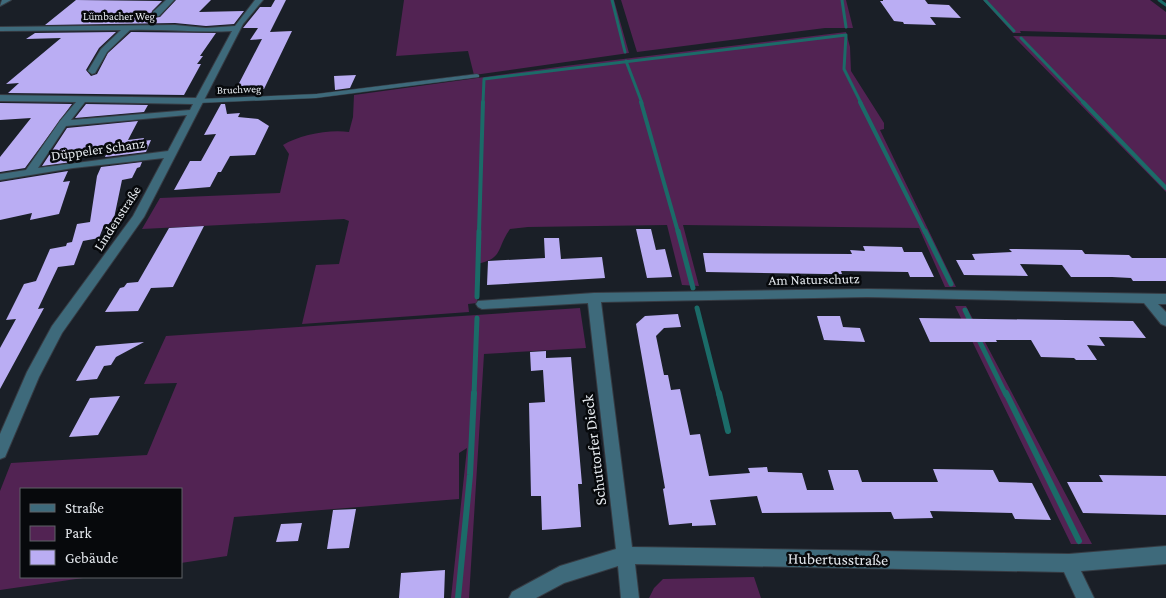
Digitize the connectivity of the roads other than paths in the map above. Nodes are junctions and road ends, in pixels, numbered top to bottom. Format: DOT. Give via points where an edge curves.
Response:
graph roads {
  1 [pos="7,0"];
  2 [pos="170,0"];
  3 [pos="258,0"];
  4 [pos="0,4"];
  5 [pos="156,14"];
  6 [pos="128,27"];
  7 [pos="239,28"];
  8 [pos="0,29"];
  9 [pos="92,71"];
  10 [pos="477,76"];
  11 [pos="0,98"];
  12 [pos="81,101"];
  13 [pos="199,101"];
  14 [pos="193,112"];
  15 [pos="63,123"];
  16 [pos="171,154"];
  17 [pos="29,173"];
  18 [pos="0,177"];
  19 [pos="594,298"];
  20 [pos="1147,299"];
  21 [pos="1166,299"];
  22 [pos="482,304"];
  23 [pos="1166,321"];
  24 [pos="0,452"];
  25 [pos="1166,554"];
  26 [pos="625,555"];
  27 [pos="1069,562"];
  28 [pos="518,598"];
  29 [pos="630,598"];
  30 [pos="1086,598"];
  1 -- 4 [label="street"];
  2 -- 5 [label="street"];
  3 -- 7 [label="street, Lindenstraße"];
  6 -- 7 [label="street, Lümbacher Weg"];
  6 -- 8 [label="street, Lümbacher Weg"];
  6 -- 9 [label="street" via="104,51"];
  7 -- 13 [label="street, Lindenstraße"];
  10 -- 13 [label="lane, Bruchweg" via="316,96"];
  11 -- 12 [label="street, Bruchweg"];
  12 -- 13 [label="street, Bruchweg"];
  12 -- 15 [label="street, Düppeler Schanz"];
  13 -- 14 [label="street, Lindenstraße"];
  14 -- 15 [label="street"];
  14 -- 16 [label="street, Lindenstraße"];
  15 -- 17 [label="street, Düppeler Schanz"];
  16 -- 17 [label="street, Düppeler Schanz"];
  16 -- 24 [label="street, Lindenstraße" via="138,217 57,330 32,376"];
  17 -- 18 [label="street, Düppeler Schanz"];
  19 -- 20 [label="street, Am Naturschutz" via="866,293"];
  19 -- 22 [label="street, Am Naturschutz"];
  19 -- 26 [label="street, Schuttorfer Dieck"];
  20 -- 21 [label="street, Am Naturschutz"];
  20 -- 23 [label="street"];
  25 -- 27 [label="street, Hubertusstraße"];
  26 -- 27 [label="street, Hubertusstraße"];
  26 -- 28 [label="street, Hubertusstraße" via="560,575"];
  26 -- 29 [label="street, Schuttorfer Dieck"];
  27 -- 30 [label="street"];
}
